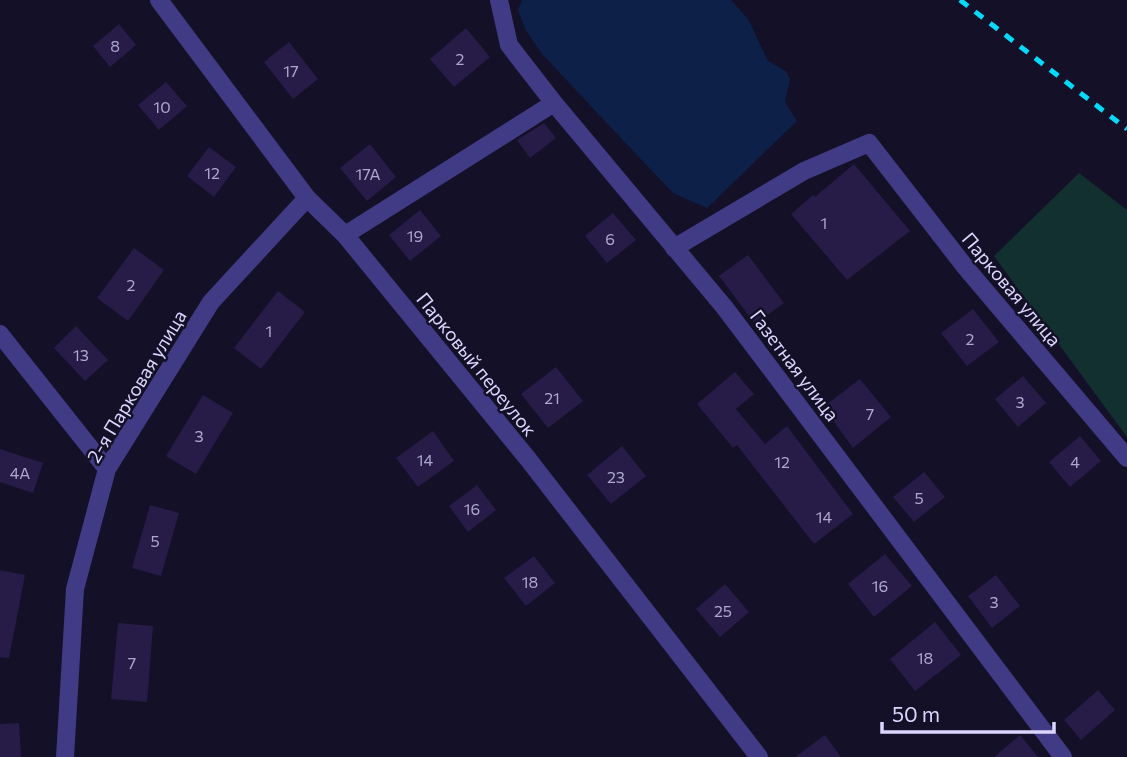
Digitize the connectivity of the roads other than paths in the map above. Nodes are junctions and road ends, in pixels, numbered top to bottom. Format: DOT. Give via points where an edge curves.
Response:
graph roads {
  1 [pos="159,0"];
  2 [pos="499,0"];
  3 [pos="554,103"];
  4 [pos="307,198"];
  5 [pos="345,236"];
  6 [pos="674,248"];
  7 [pos="0,334"];
  8 [pos="1127,458"];
  9 [pos="107,468"];
  10 [pos="65,757"];
  11 [pos="759,757"];
  12 [pos="1063,757"];
  1 -- 4 [label="street, Парковый переулок"];
  2 -- 3 [label="street, Газетная улица" via="509,46"];
  3 -- 5 [label="street"];
  3 -- 6 [label="street, Газетная улица"];
  4 -- 5 [label="street, Парковый переулок"];
  4 -- 9 [label="street, 2-я Парковая улица" via="211,302"];
  5 -- 11 [label="street, Парковый переулок" via="528,459"];
  6 -- 8 [label="street, Парковая улица" via="804,171 869,143 966,268"];
  6 -- 12 [label="street, Газетная улица" via="733,319"];
  7 -- 9 [label="street"];
  9 -- 10 [label="street, 2-я Парковая улица" via="75,589"];
}
